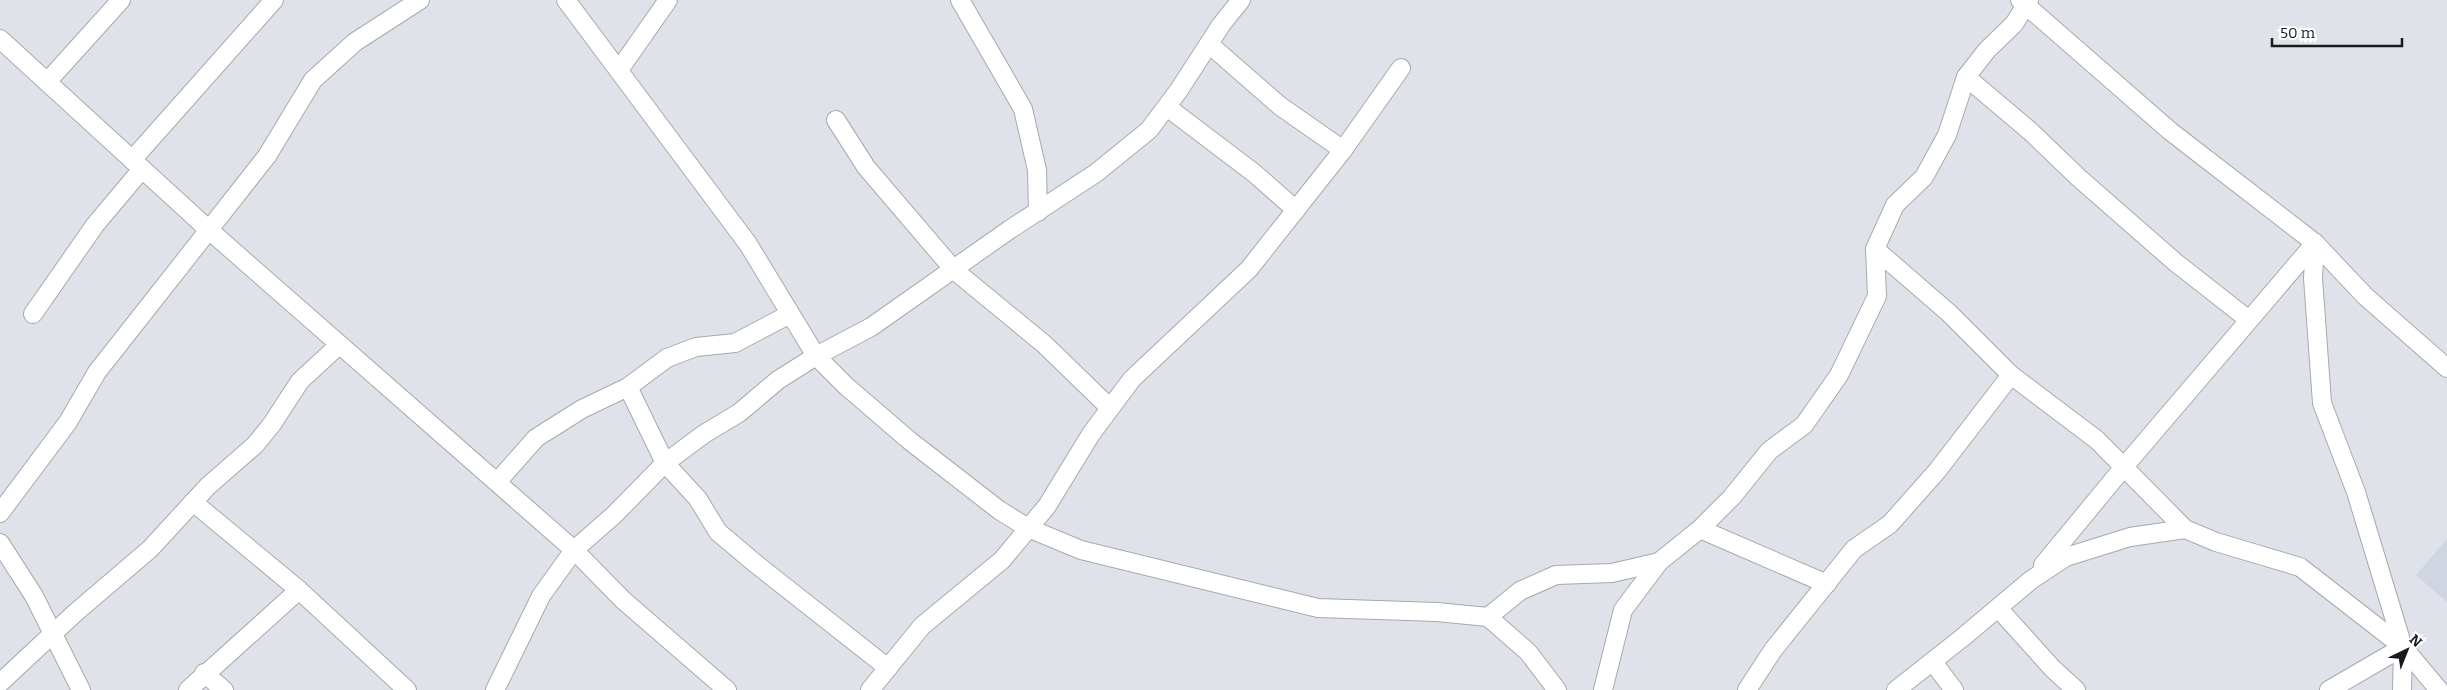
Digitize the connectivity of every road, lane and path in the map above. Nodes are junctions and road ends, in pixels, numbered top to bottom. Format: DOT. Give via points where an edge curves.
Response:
graph roads {
  1 [pos="120,0"];
  2 [pos="274,0"];
  3 [pos="420,0"];
  4 [pos="566,0"];
  5 [pos="668,0"];
  6 [pos="960,0"];
  7 [pos="1241,0"];
  8 [pos="2025,2"];
  9 [pos="0,39"];
  10 [pos="1209,44"];
  11 [pos="1401,68"];
  12 [pos="619,70"];
  13 [pos="1966,77"];
  14 [pos="46,82"];
  15 [pos="1167,107"];
  16 [pos="836,120"];
  17 [pos="1343,150"];
  18 [pos="137,164"];
  19 [pos="1296,210"];
  20 [pos="1038,212"];
  21 [pos="209,230"];
  22 [pos="2315,243"];
  23 [pos="1875,249"];
  24 [pos="954,270"];
  25 [pos="33,314"];
  26 [pos="790,314"];
  27 [pos="2249,320"];
  28 [pos="339,345"];
  29 [pos="816,356"];
  30 [pos="2447,368"];
  31 [pos="2011,375"];
  32 [pos="628,388"];
  33 [pos="1110,408"];
  34 [pos="665,463"];
  35 [pos="2123,468"];
  36 [pos="497,482"];
  37 [pos="192,502"];
  38 [pos="0,513"];
  39 [pos="1028,528"];
  40 [pos="1700,529"];
  41 [pos="2185,529"];
  42 [pos="0,543"];
  43 [pos="574,550"];
  44 [pos="1659,562"];
  45 [pos="2031,580"];
  46 [pos="1827,584"];
  47 [pos="299,590"];
  48 [pos="1998,608"];
  49 [pos="1488,617"];
  50 [pos="52,635"];
  51 [pos="2403,647"];
  52 [pos="1933,662"];
  53 [pos="888,668"];
  54 [pos="204,674"];
  55 [pos="0,683"];
  56 [pos="81,690"];
  57 [pos="188,690"];
  58 [pos="224,690"];
  59 [pos="407,690"];
  60 [pos="495,690"];
  61 [pos="726,690"];
  62 [pos="870,690"];
  63 [pos="1557,690"];
  64 [pos="1603,690"];
  65 [pos="1747,690"];
  66 [pos="1896,690"];
  67 [pos="1954,690"];
  68 [pos="2076,690"];
  69 [pos="2329,690"];
  70 [pos="2402,690"];
  71 [pos="2439,690"];
  1 -- 14 [label="street"];
  2 -- 18 [label="street"];
  3 -- 21 [label="street" via="354,42 313,80 266,156"];
  4 -- 12 [label="street"];
  5 -- 12 [label="street"];
  6 -- 20 [label="street" via="1023,109 1037,170"];
  7 -- 10 [label="street"];
  8 -- 13 [label="street" via="2014,24 1987,50"];
  8 -- 22 [label="street" via="2170,131"];
  9 -- 14 [label="street"];
  10 -- 15 [label="street"];
  10 -- 17 [label="street" via="1280,106"];
  11 -- 17 [label="street"];
  12 -- 26 [label="street" via="748,244"];
  13 -- 23 [label="street" via="1948,135 1924,177 1895,205"];
  13 -- 27 [label="street" via="2175,262"];
  14 -- 18 [label="street"];
  15 -- 19 [label="street"];
  15 -- 20 [label="street" via="1149,130 1096,173"];
  16 -- 24 [label="street" via="866,166"];
  17 -- 19 [label="street"];
  18 -- 21 [label="street"];
  18 -- 25 [label="street"];
  19 -- 33 [label="street" via="1249,269 1132,379"];
  20 -- 24 [label="street"];
  21 -- 28 [label="street"];
  21 -- 38 [label="street" via="97,372 68,422"];
  22 -- 27 [label="street"];
  22 -- 30 [label="street" via="2365,296"];
  22 -- 51 [label="street" via="2313,278 2322,403 2356,492"];
  23 -- 31 [label="street" via="1949,313"];
  23 -- 40 [label="street" via="1876,296 1839,375 1804,425 1769,450 1732,497"];
  24 -- 29 [label="street" via="871,327"];
  24 -- 33 [label="street" via="1044,344"];
  26 -- 29 [label="street"];
  26 -- 32 [label="street" via="735,343 696,347 667,358"];
  27 -- 35 [label="street"];
  28 -- 36 [label="street"];
  28 -- 37 [label="street" via="300,381 255,445"];
  29 -- 34 [label="street" via="778,380 739,414 704,434"];
  29 -- 39 [label="street" via="910,441 999,510"];
  31 -- 35 [label="street" via="2097,440"];
  31 -- 46 [label="street" via="1937,471 1890,524 1854,549"];
  32 -- 34 [label="street"];
  32 -- 36 [label="street" via="582,409 536,438"];
  33 -- 39 [label="street" via="1047,506"];
  34 -- 43 [label="street"];
  34 -- 53 [label="street" via="698,500 718,532"];
  35 -- 41 [label="street"];
  35 -- 45 [label="street"];
  36 -- 43 [label="street"];
  37 -- 47 [label="street"];
  37 -- 50 [label="street" via="150,549"];
  39 -- 49 [label="street" via="1081,550 1318,608"];
  39 -- 53 [label="street" via="1002,560 922,626"];
  40 -- 44 [label="street"];
  40 -- 46 [label="street"];
  41 -- 45 [label="street" via="2130,537 2066,556"];
  41 -- 51 [label="street" via="2216,542 2300,567"];
  42 -- 50 [label="street" via="34,596"];
  43 -- 60 [label="street" via="541,596"];
  43 -- 61 [label="street" via="623,600"];
  44 -- 49 [label="street" via="1612,573 1556,575 1520,591"];
  44 -- 64 [label="street" via="1623,610"];
  45 -- 48 [label="street"];
  46 -- 65 [label="street" via="1773,650"];
  47 -- 54 [label="street"];
  47 -- 59 [label="street"];
  48 -- 52 [label="street"];
  48 -- 68 [label="street"];
  49 -- 63 [label="street" via="1528,652"];
  50 -- 55 [label="street"];
  50 -- 56 [label="street"];
  51 -- 69 [label="street"];
  51 -- 70 [label="street"];
  51 -- 71 [label="street"];
  52 -- 66 [label="street"];
  52 -- 67 [label="street"];
  53 -- 62 [label="street"];
  54 -- 57 [label="street"];
  54 -- 58 [label="street"];
}
